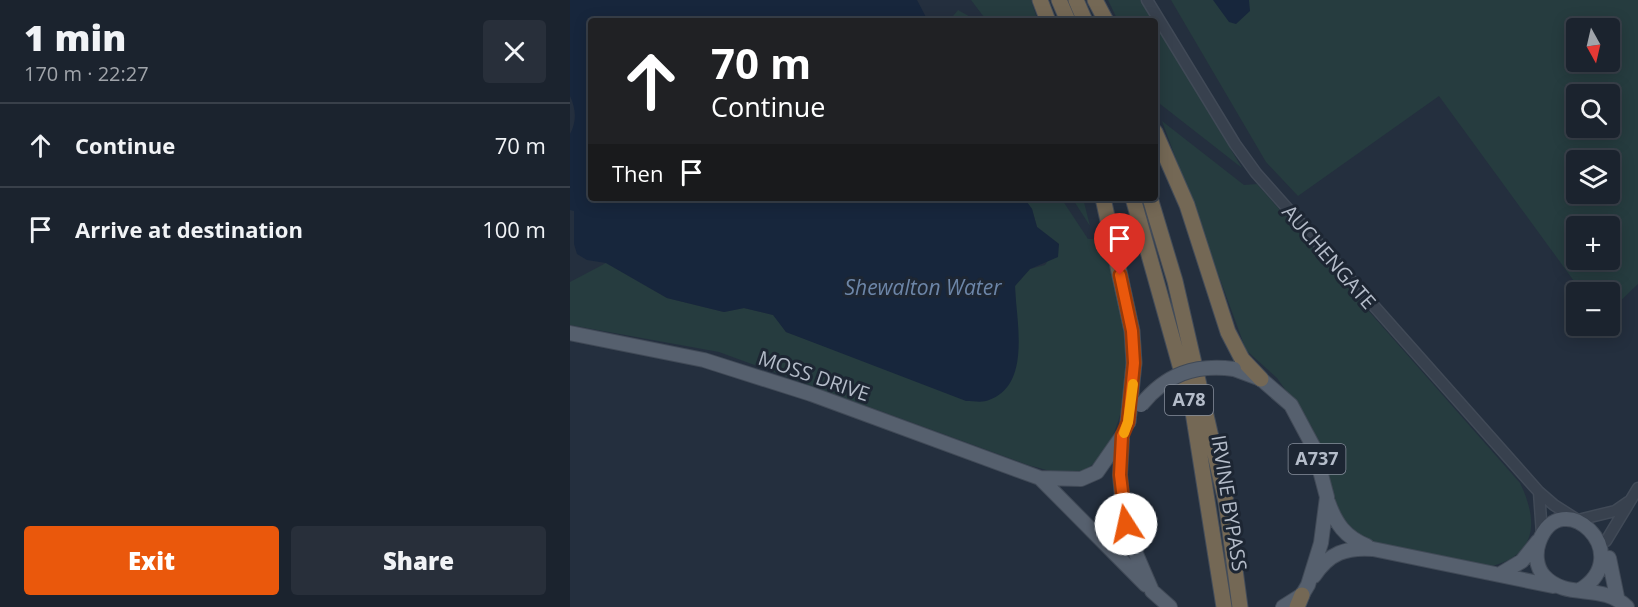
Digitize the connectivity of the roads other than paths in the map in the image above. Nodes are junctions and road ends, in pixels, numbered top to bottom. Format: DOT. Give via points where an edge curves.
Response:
graph roads {
  1 [pos="1040,0"];
  2 [pos="1059,0"];
  3 [pos="1076,0"];
  4 [pos="1095,0"];
  5 [pos="1147,0"];
  6 [pos="1047,18"];
  7 [pos="1067,18"];
  8 [pos="1084,18"];
  9 [pos="1104,18"];
  10 [pos="1158,139"];
  11 [pos="1104,201"];
  12 [pos="1134,201"];
  13 [pos="1151,201"];
  14 [pos="570,333"];
  15 [pos="1261,379"];
  16 [pos="1125,429"];
  17 [pos="1040,478"];
  18 [pos="1638,488"];
  19 [pos="1539,492"];
  20 [pos="1327,497"];
  21 [pos="1632,499"];
  22 [pos="1579,519"];
  23 [pos="1541,535"];
  24 [pos="1607,547"];
  25 [pos="1373,549"];
  26 [pos="1502,573"];
  27 [pos="1555,586"];
  28 [pos="1580,590"];
  29 [pos="1152,591"];
  30 [pos="1302,596"];
  31 [pos="1617,597"];
  32 [pos="1170,607"];
  33 [pos="1224,607"];
  34 [pos="1240,607"];
  35 [pos="1283,607"];
  36 [pos="1628,607"];
  1 -- 6 [label="highway"];
  2 -- 7 [label="highway"];
  3 -- 8 [label="highway"];
  4 -- 9 [label="highway"];
  5 -- 19 [label="street, AUCHENGATE" via="1256,174"];
  10 -- 15 [label="highway" via="1187,205 1228,332 1242,359"];
  11 -- 16 [label="highway" via="1132,331 1134,363"];
  12 -- 33 [label="highway, IRVINE BYPASS / A78" via="1193,412"];
  13 -- 34 [label="highway, IRVINE BYPASS / A78" via="1175,281 1226,502"];
  14 -- 17 [label="main road, MOSS DRIVE" via="704,360 811,394"];
  15 -- 16 [label="main road, A737, bridge" via="1234,369 1192,368 1164,382 1141,405"];
  15 -- 20 [label="main road, A737" via="1291,405 1304,427"];
  16 -- 17 [label="main road, MOSS DRIVE" via="1097,472 1081,479"];
  16 -- 29 [label="main road" via="1120,475 1123,507 1130,540"];
  17 -- 29 [label="main road, MOSS DRIVE"];
  18 -- 21 [label="street"];
  19 -- 22 [label="street, AUCHENGATE"];
  19 -- 23 [label="street"];
  20 -- 25 [label="main road, A737" via="1344,532"];
  20 -- 30 [label="main road, A737" via="1321,543"];
  21 -- 22 [label="street" via="1615,511"];
  21 -- 24 [label="street"];
  22 -- 23 [label="main road" via="1557,522"];
  22 -- 24 [label="main road" via="1598,529"];
  23 -- 26 [label="main road" via="1522,561"];
  23 -- 27 [label="main road" via="1536,560 1542,574"];
  24 -- 28 [label="main road" via="1606,568 1600,578"];
  24 -- 31 [label="main road"];
  25 -- 26 [label="main road, A737"];
  25 -- 30 [label="main road, A737" via="1338,552 1322,565"];
  26 -- 27 [label="main road, A737"];
  27 -- 28 [label="main road, A737"];
  28 -- 31 [label="main road, A737"];
  29 -- 32 [label="main road, MOSS DRIVE"];
  30 -- 35 [label="main road, A737"];
  31 -- 36 [label="main road"];
}
